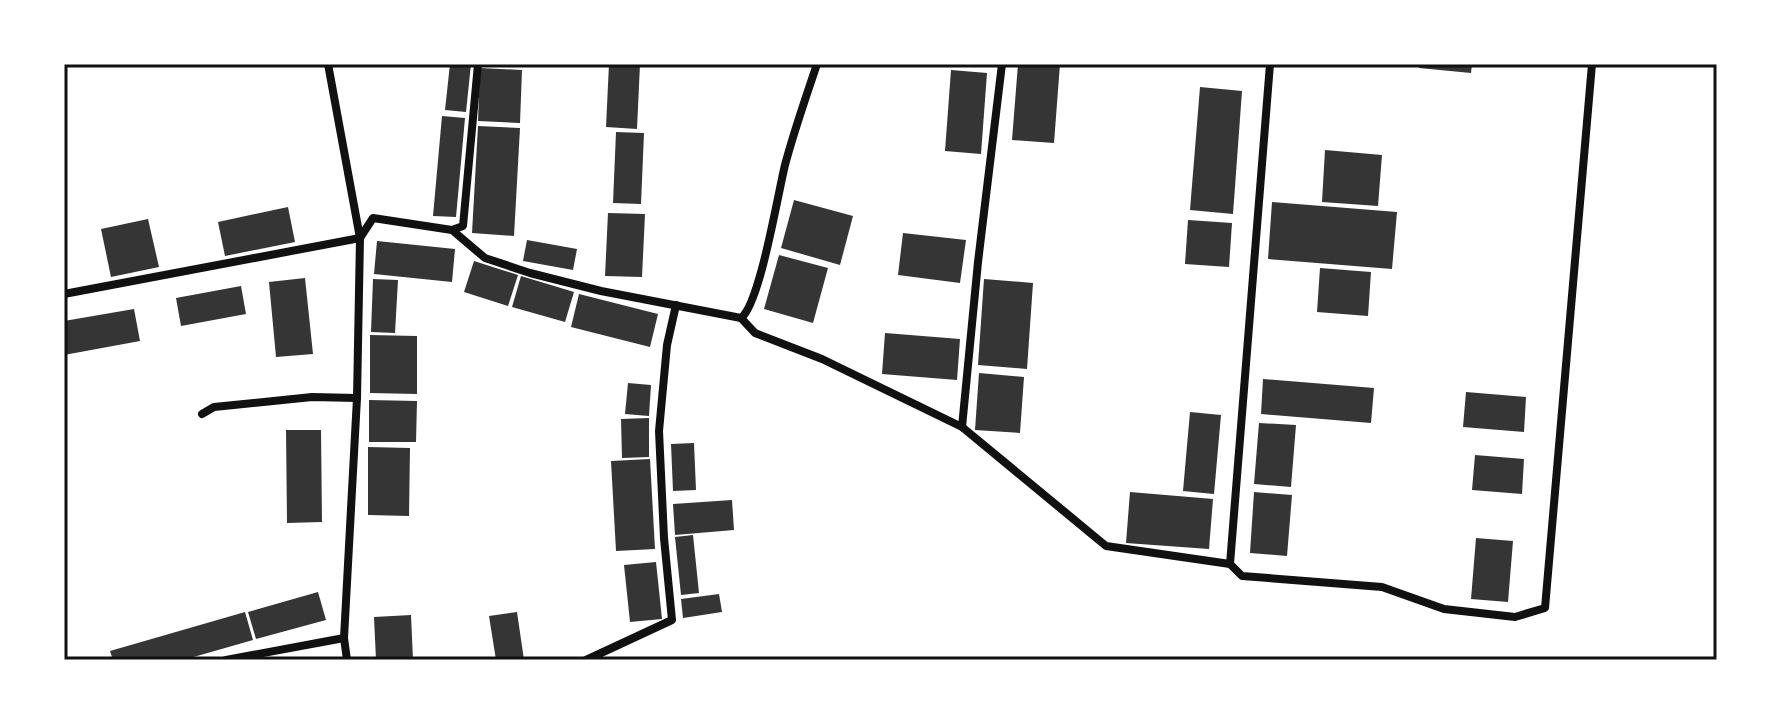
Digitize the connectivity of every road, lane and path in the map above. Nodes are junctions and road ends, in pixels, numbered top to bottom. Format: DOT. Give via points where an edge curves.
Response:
graph roads {
  1 [pos="328,64"];
  2 [pos="478,64"];
  3 [pos="817,64"];
  4 [pos="1002,64"];
  5 [pos="1270,64"];
  6 [pos="1592,64"];
  7 [pos="452,230"];
  8 [pos="360,238"];
  9 [pos="64,294"];
  10 [pos="676,305"];
  11 [pos="741,318"];
  12 [pos="357,398"];
  13 [pos="202,414"];
  14 [pos="962,427"];
  15 [pos="1230,564"];
  16 [pos="344,638"];
  17 [pos="226,660"];
  18 [pos="347,660"];
  19 [pos="586,660"];
  1 -- 8 [label="street"];
  2 -- 7 [label="street" via="463,226"];
  3 -- 11 [label="street" via="786,163 762,267"];
  4 -- 14 [label="street"];
  5 -- 15 [label="street"];
  6 -- 15 [label="street" via="1545,608 1515,617 1444,609 1382,587 1242,576"];
  7 -- 8 [label="street" via="373,218"];
  7 -- 10 [label="street" via="485,258 601,291"];
  8 -- 9 [label="street"];
  8 -- 12 [label="street"];
  10 -- 11 [label="street"];
  10 -- 19 [label="street" via="659,431 672,620"];
  11 -- 14 [label="street" via="755,333 822,359"];
  12 -- 13 [label="street" via="214,407"];
  12 -- 16 [label="street"];
  14 -- 15 [label="street" via="1106,546"];
  16 -- 17 [label="street"];
  16 -- 18 [label="street"];
}
